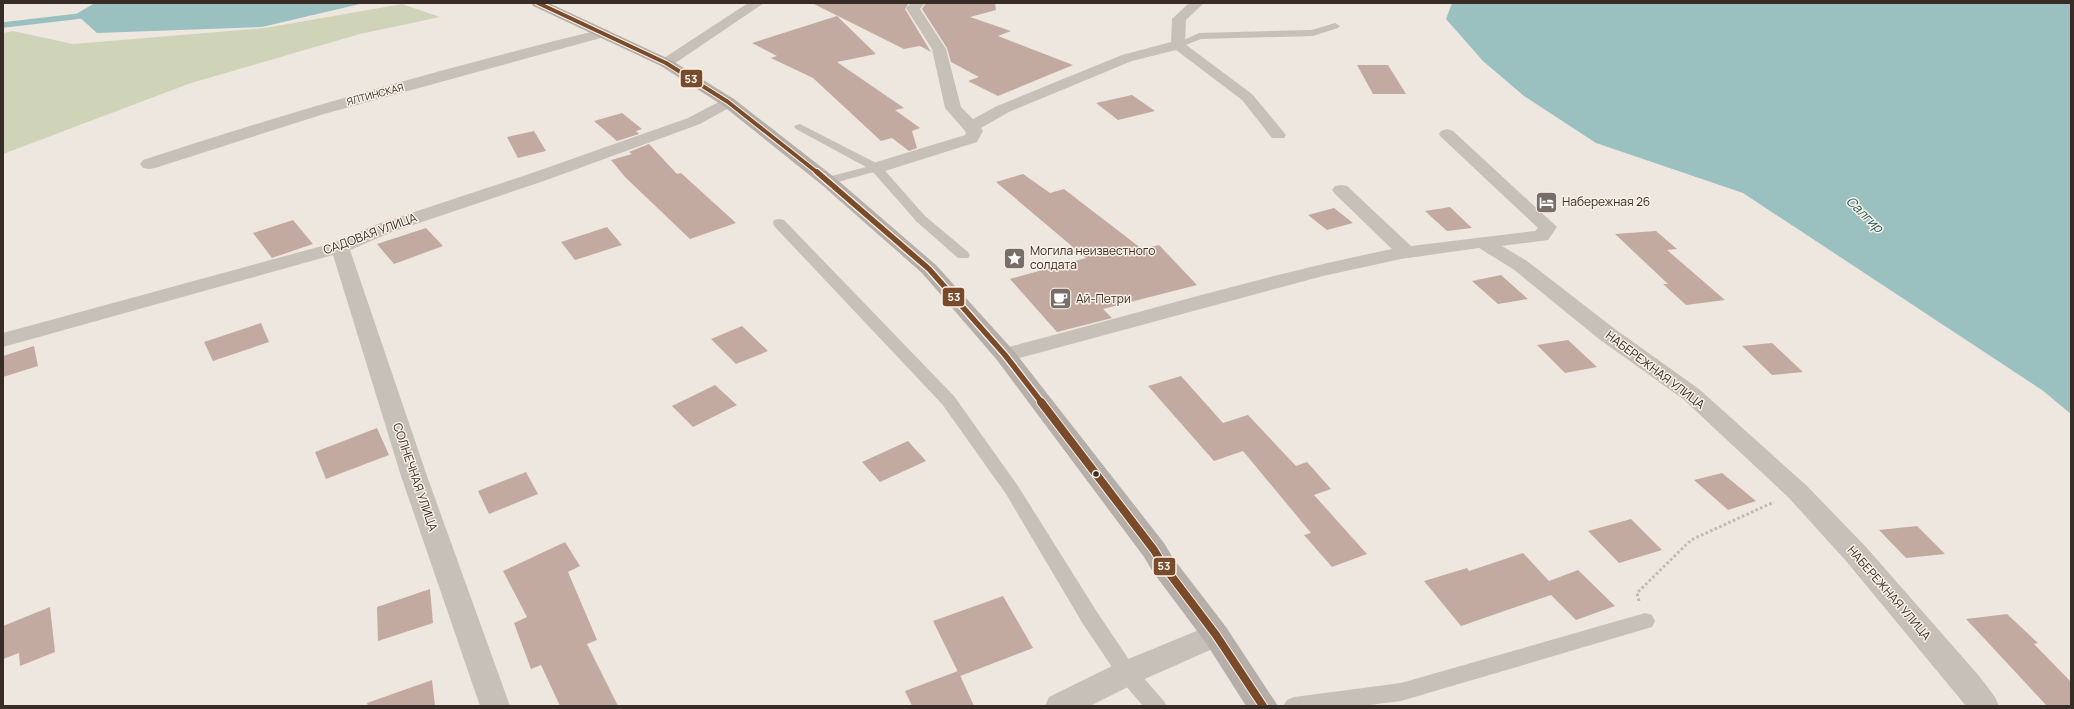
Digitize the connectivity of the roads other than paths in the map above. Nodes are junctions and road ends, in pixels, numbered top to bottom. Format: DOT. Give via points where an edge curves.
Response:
graph roads {
  1 [pos="538,3"];
  2 [pos="757,3"];
  3 [pos="918,3"];
  4 [pos="1197,3"];
  5 [pos="1335,26"];
  6 [pos="603,33"];
  7 [pos="1178,45"];
  8 [pos="666,63"];
  9 [pos="728,102"];
  10 [pos="800,127"];
  11 [pos="971,127"];
  12 [pos="1447,134"];
  13 [pos="1278,135"];
  14 [pos="149,164"];
  15 [pos="876,168"];
  16 [pos="828,181"];
  17 [pos="1341,190"];
  18 [pos="779,223"];
  19 [pos="1482,242"];
  20 [pos="340,247"];
  21 [pos="1406,251"];
  22 [pos="963,255"];
  23 [pos="3,340"];
  24 [pos="1005,355"];
  25 [pos="1645,621"];
  26 [pos="1216,635"];
  27 [pos="1127,673"];
  28 [pos="495,706"];
  29 [pos="1060,706"];
  30 [pos="1156,706"];
  31 [pos="1263,706"];
  32 [pos="1294,706"];
  33 [pos="1984,706"];
  1 -- 6 [label="main road"];
  2 -- 8 [label="street"];
  3 -- 11 [label="street" via="913,8 939,49 953,108"];
  4 -- 7 [label="street" via="1179,20"];
  5 -- 7 [label="lane" via="1313,33 1199,36"];
  6 -- 8 [label="main road"];
  6 -- 14 [label="street, ЯЛТИНСКАЯ" via="359,98"];
  7 -- 11 [label="street" via="1127,58 1003,109"];
  7 -- 13 [label="street" via="1247,97"];
  8 -- 9 [label="main road"];
  9 -- 16 [label="main road"];
  9 -- 20 [label="street, САДОВАЯ УЛИЦА" via="694,121 385,228"];
  10 -- 15 [label="lane"];
  11 -- 15 [label="street" via="975,131 971,138"];
  12 -- 19 [label="street" via="1548,227 1541,236"];
  15 -- 16 [label="lane"];
  15 -- 22 [label="lane" via="921,219"];
  16 -- 24 [label="main road" via="929,269"];
  17 -- 21 [label="street"];
  18 -- 27 [label="lane" via="948,400 1012,490 1090,618"];
  19 -- 21 [label="street"];
  19 -- 33 [label="street, НАБЕРЕЖНАЯ УЛИЦА" via="1520,266 1607,334 1691,394 1798,492 1856,554"];
  20 -- 23 [label="street, САДОВАЯ УЛИЦА"];
  20 -- 28 [label="street, СОЛНЕЧНАЯ УЛИЦА" via="414,476"];
  21 -- 24 [label="street" via="1248,288"];
  24 -- 26 [label="main road"];
  25 -- 32 [label="lane" via="1401,692"];
  26 -- 27 [label="street"];
  26 -- 31 [label="main road"];
  27 -- 29 [label="street"];
  27 -- 30 [label="lane"];
}
